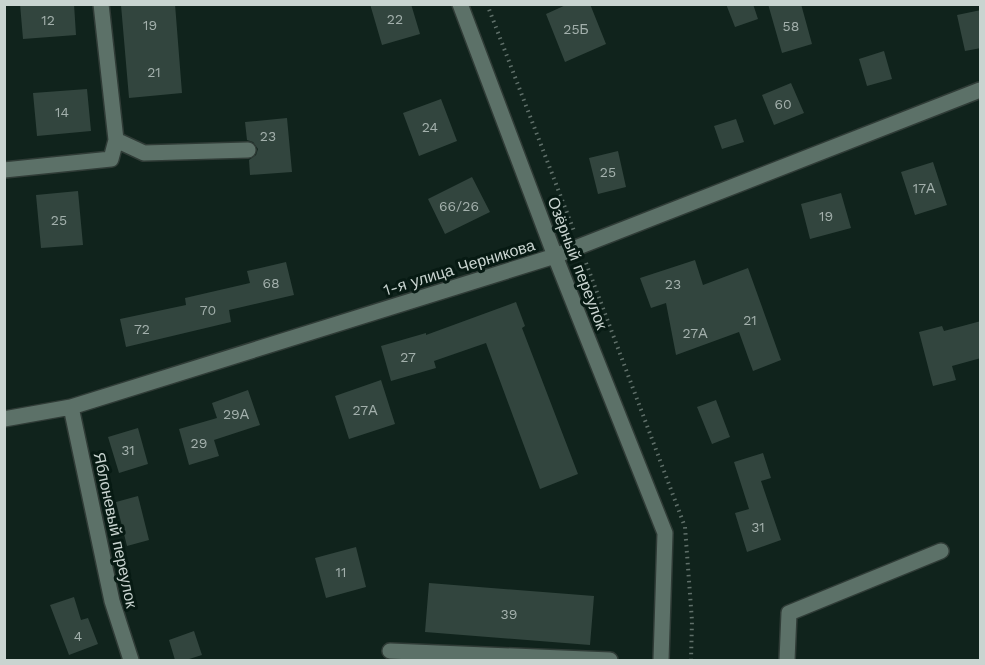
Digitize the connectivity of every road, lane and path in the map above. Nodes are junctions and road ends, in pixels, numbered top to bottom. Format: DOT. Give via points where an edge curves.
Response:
graph roads {
  1 [pos="101,4"];
  2 [pos="460,4"];
  3 [pos="487,4"];
  4 [pos="981,90"];
  5 [pos="116,140"];
  6 [pos="248,150"];
  7 [pos="4,170"];
  8 [pos="580,247"];
  9 [pos="555,256"];
  10 [pos="71,407"];
  11 [pos="4,419"];
  12 [pos="941,551"];
  13 [pos="390,651"];
  14 [pos="445,657"];
  15 [pos="130,660"];
  16 [pos="610,660"];
  17 [pos="661,660"];
  18 [pos="691,660"];
  19 [pos="787,660"];
  1 -- 5 [label="street"];
  2 -- 9 [label="street, Озёрный переулок"];
  3 -- 8 [label="path"];
  4 -- 8 [label="street, 1-я улица Черникова"];
  5 -- 6 [label="street" via="144,153"];
  5 -- 7 [label="street" via="111,159"];
  8 -- 9 [label="street, 1-я улица Черникова"];
  8 -- 18 [label="path" via="685,527"];
  9 -- 10 [label="street, 1-я улица Черникова"];
  9 -- 17 [label="street, Озёрный переулок" via="665,533"];
  10 -- 11 [label="street, 1-я улица Черникова"];
  10 -- 15 [label="street, Яблоневый переулок" via="112,601"];
  12 -- 19 [label="street" via="789,613"];
  13 -- 14 [label="street"];
  14 -- 16 [label="street"];
}
